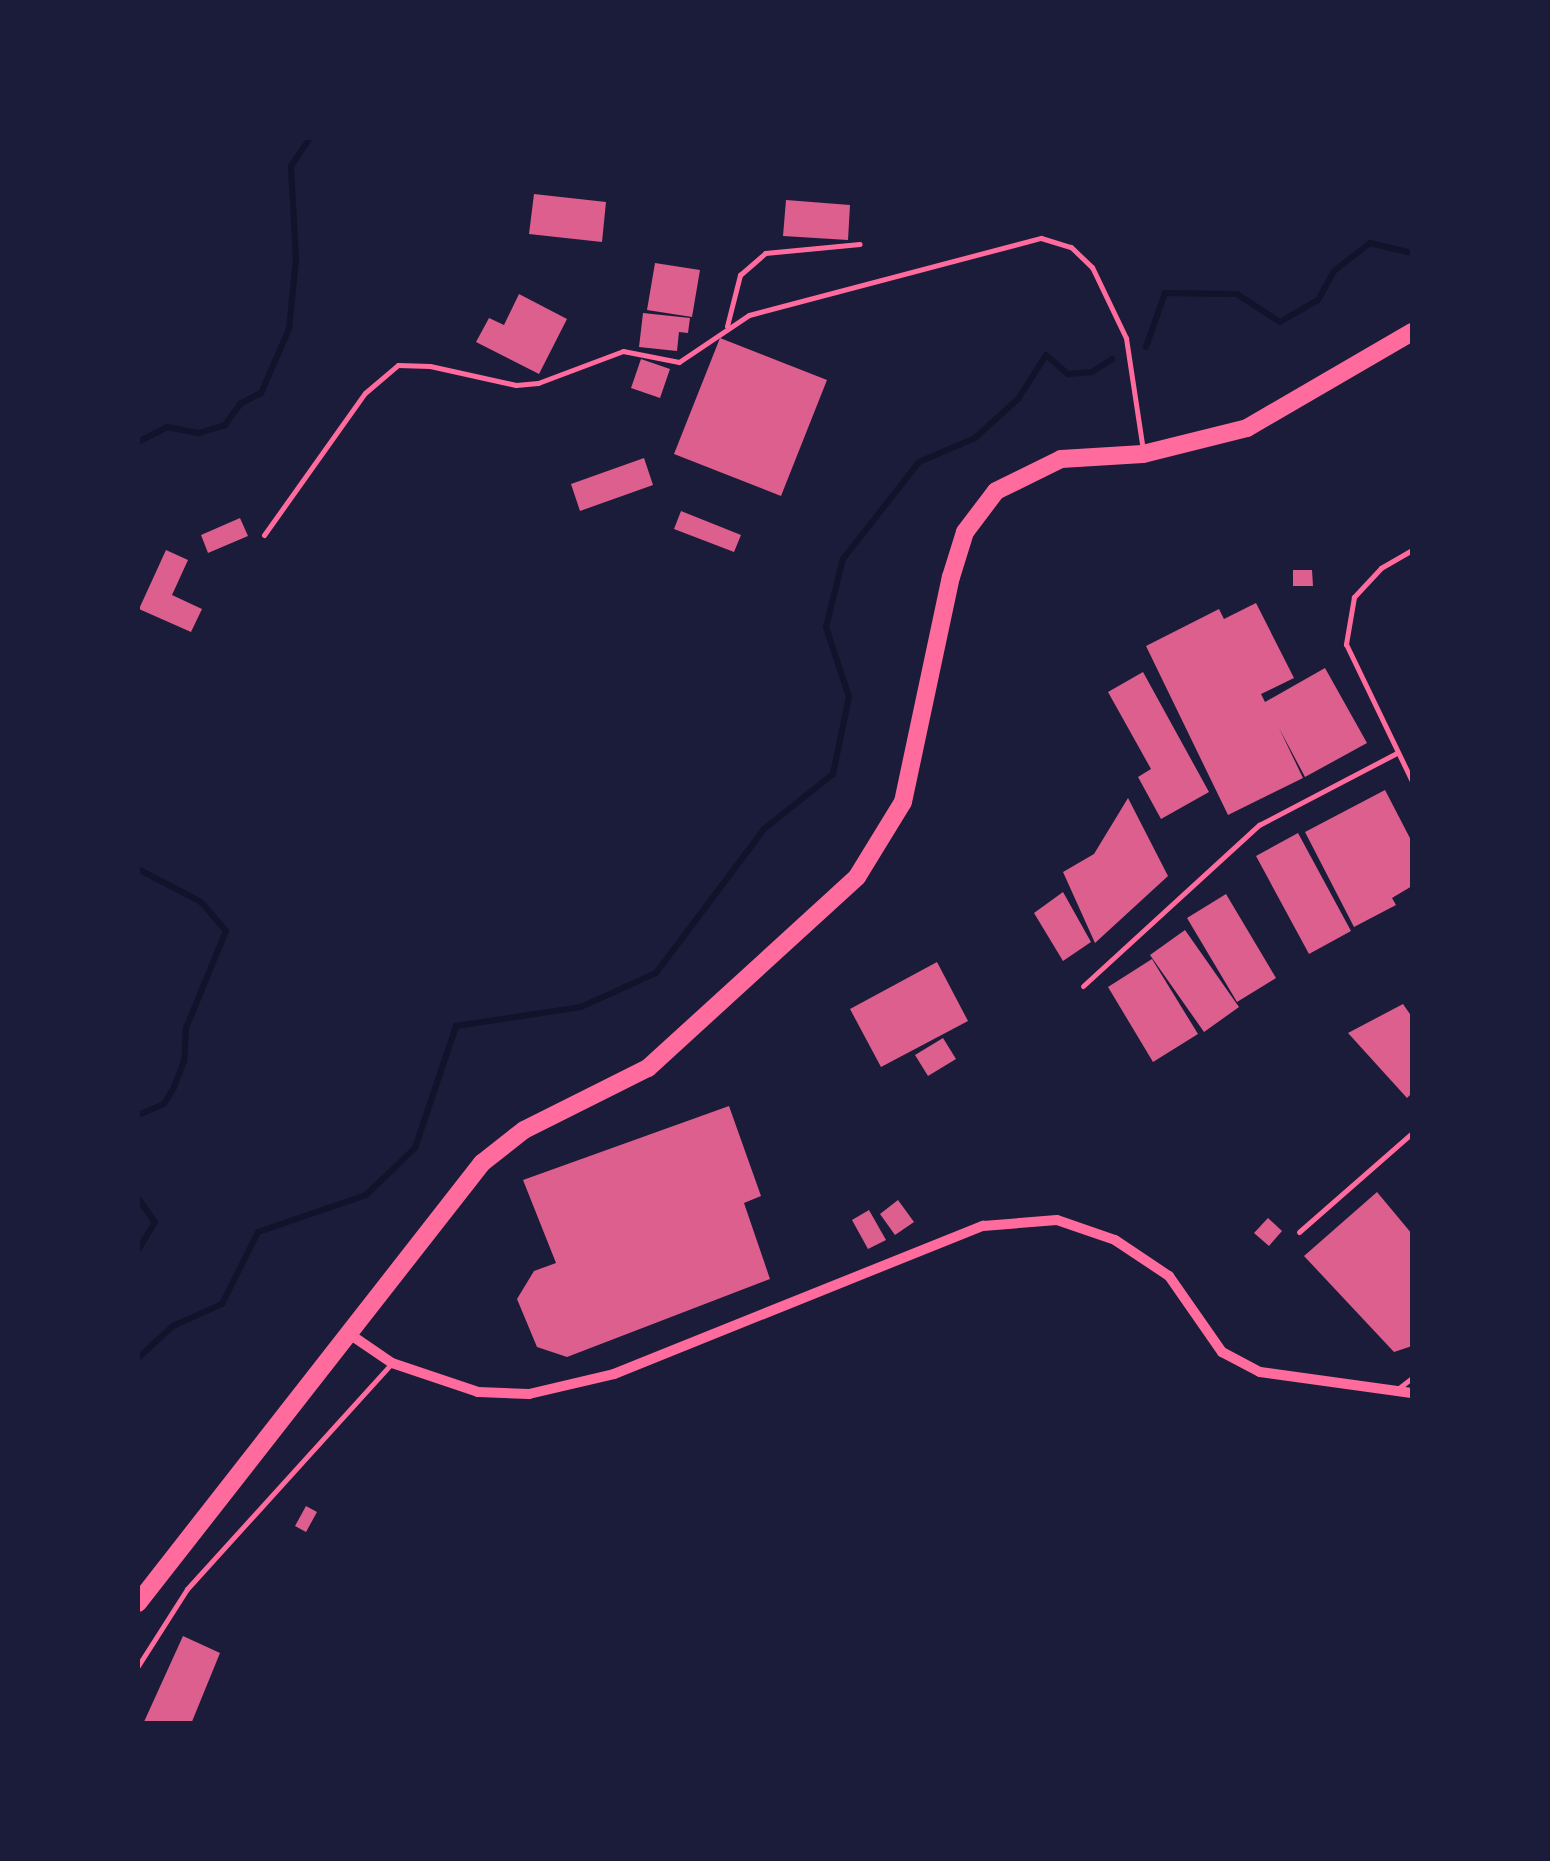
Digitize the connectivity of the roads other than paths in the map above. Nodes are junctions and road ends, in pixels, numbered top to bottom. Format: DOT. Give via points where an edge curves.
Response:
graph roads {
  1 [pos="860,244"];
  2 [pos="727,326"];
  3 [pos="1412,332"];
  4 [pos="1143,454"];
  5 [pos="264,535"];
  6 [pos="1412,550"];
  7 [pos="1397,752"];
  8 [pos="1412,781"];
  9 [pos="1083,986"];
  10 [pos="1412,1133"];
  11 [pos="1299,1232"];
  12 [pos="348,1332"];
  13 [pos="392,1363"];
  14 [pos="1412,1378"];
  15 [pos="1395,1390"];
  16 [pos="1412,1393"];
  17 [pos="138,1603"];
  18 [pos="138,1666"];
  1 -- 2 [label="lane" via="764,253 740,275"];
  2 -- 4 [label="lane" via="1041,238 1071,247 1092,268 1126,338"];
  2 -- 5 [label="lane" via="679,362 623,351 538,384 398,366 365,393"];
  3 -- 4 [label="highway" via="1246,428"];
  4 -- 12 [label="highway" via="1040,465 979,510 951,577 903,802 857,877 648,1068 524,1130 482,1163"];
  6 -- 7 [label="lane" via="1380,568 1354,598 1346,644"];
  7 -- 8 [label="lane"];
  7 -- 9 [label="lane" via="1258,825"];
  10 -- 11 [label="lane"];
  12 -- 13 [label="street"];
  12 -- 17 [label="highway"];
  13 -- 15 [label="street" via="478,1392 528,1394 614,1374 983,1226 1057,1220 1115,1240 1169,1276 1222,1352 1260,1372"];
  13 -- 18 [label="lane" via="187,1589"];
  14 -- 15 [label="lane"];
  15 -- 16 [label="street"];
}
